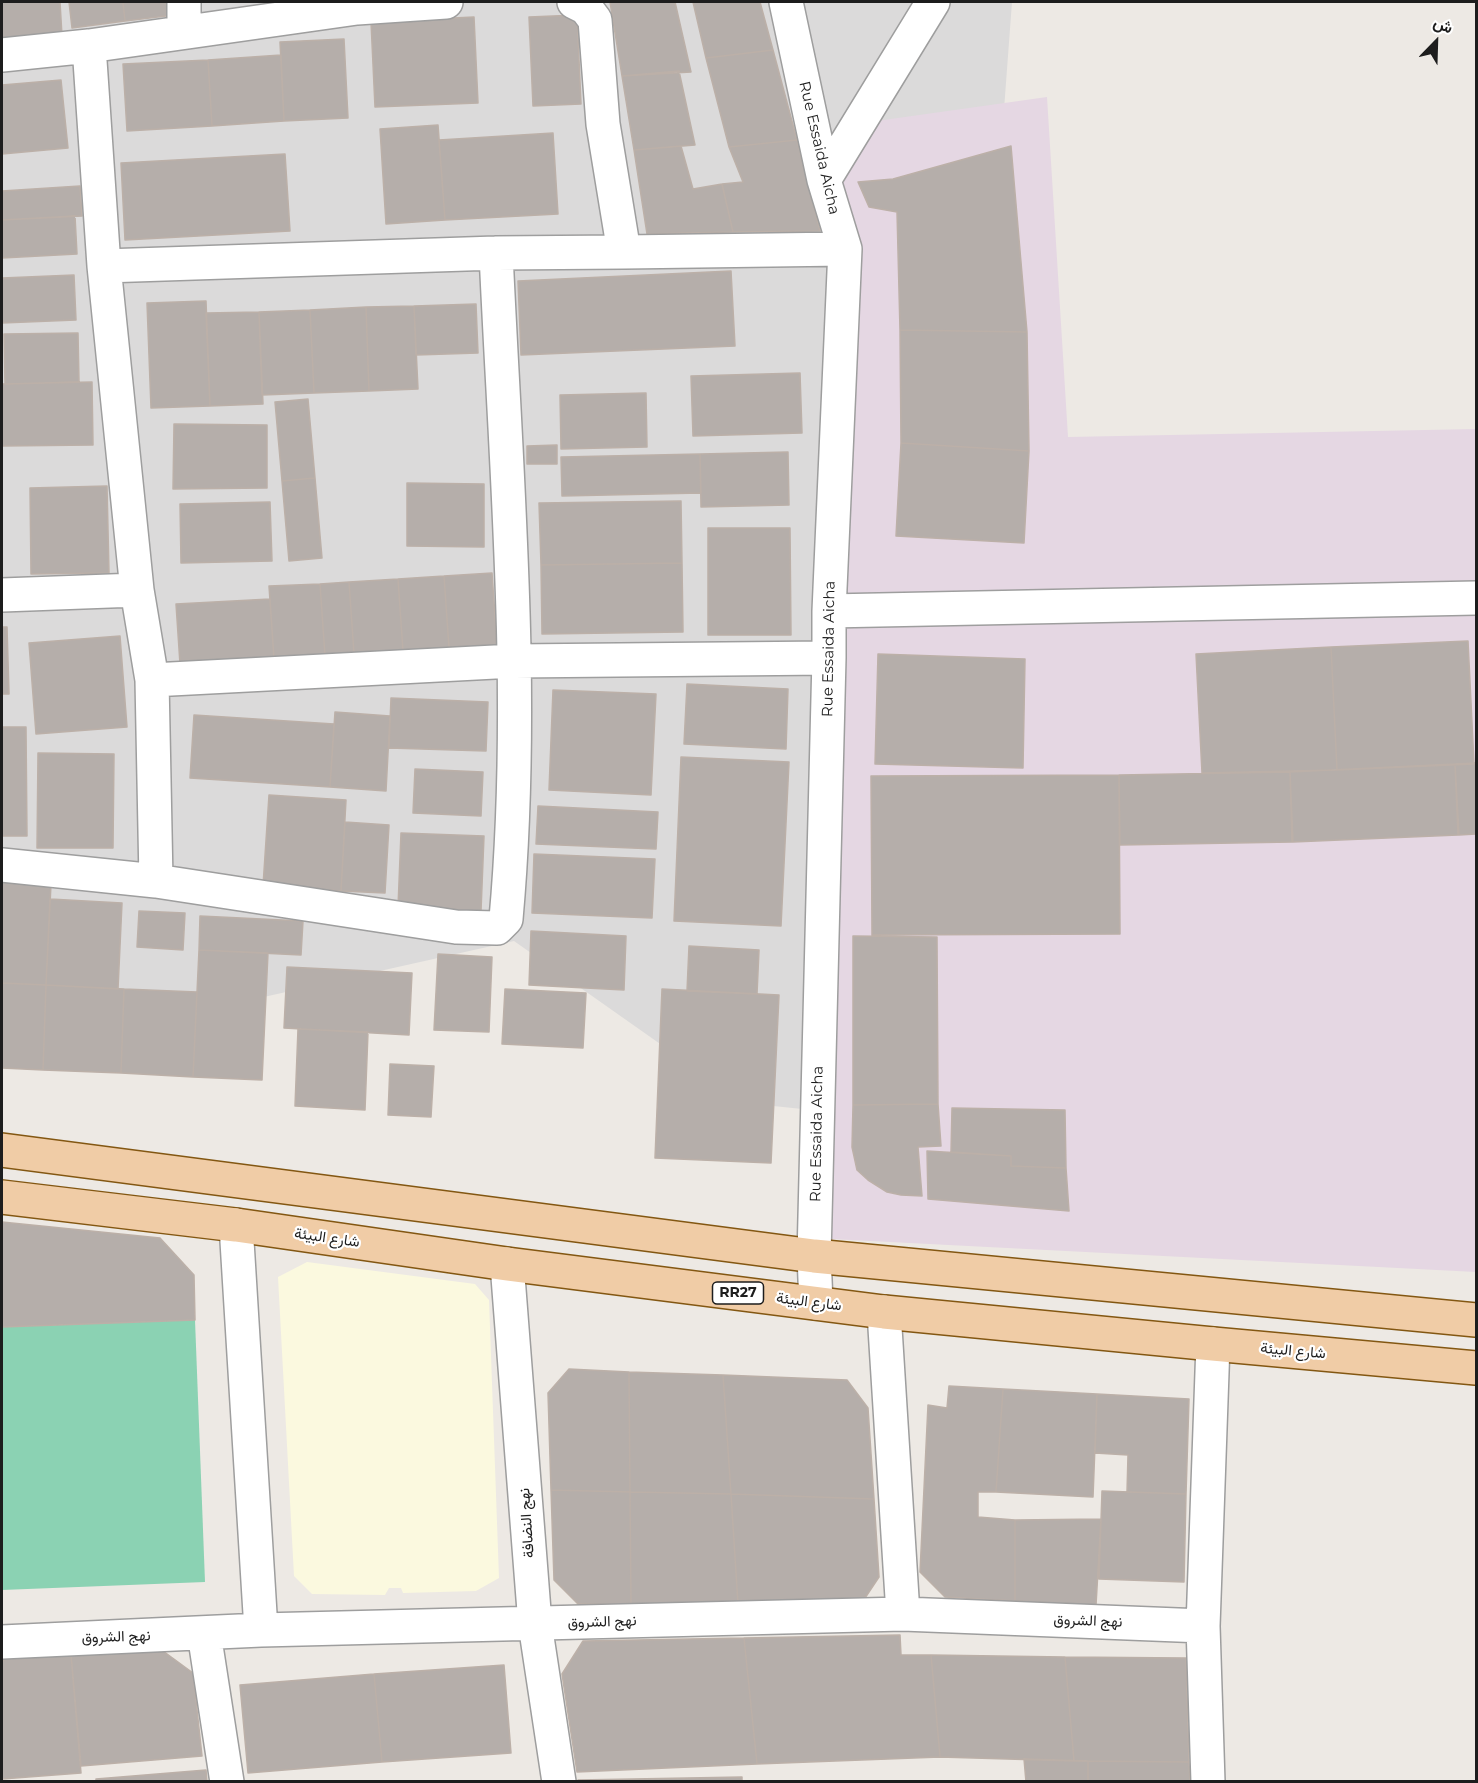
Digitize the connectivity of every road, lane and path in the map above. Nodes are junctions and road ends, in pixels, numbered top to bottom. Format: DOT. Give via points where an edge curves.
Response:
graph roads {
  1 [pos="446,2"];
  2 [pos="574,2"];
  3 [pos="786,2"];
  4 [pos="933,2"];
  5 [pos="357,5"];
  6 [pos="184,17"];
  7 [pos="88,46"];
  8 [pos="2,55"];
  9 [pos="824,180"];
  10 [pos="845,249"];
  11 [pos="624,252"];
  12 [pos="496,253"];
  13 [pos="104,266"];
  14 [pos="137,590"];
  15 [pos="2,595"];
  16 [pos="1476,598"];
  17 [pos="829,611"];
  18 [pos="829,658"];
  19 [pos="514,661"];
  20 [pos="152,680"];
  21 [pos="2,865"];
  22 [pos="156,881"];
  23 [pos="2,1150"];
  24 [pos="2,1197"];
  25 [pos="236,1225"];
  26 [pos="814,1256"];
  27 [pos="507,1264"];
  28 [pos="816,1303"];
  29 [pos="884,1312"];
  30 [pos="1474,1313"];
  31 [pos="1214,1344"];
  32 [pos="1476,1368"];
  33 [pos="903,1614"];
  34 [pos="535,1624"];
  35 [pos="1203,1626"];
  36 [pos="261,1630"];
  37 [pos="204,1634"];
  38 [pos="2,1642"];
  39 [pos="226,1782"];
  40 [pos="559,1782"];
  41 [pos="1208,1782"];
  1 -- 5 [label="street"];
  2 -- 11 [label="street" via="586,8 595,20 603,124"];
  3 -- 9 [label="street, Rue Essaida Aicha"];
  4 -- 9 [label="street"];
  5 -- 6 [label="street"];
  6 -- 7 [label="street"];
  7 -- 8 [label="street"];
  7 -- 13 [label="street"];
  9 -- 10 [label="street, Rue Essaida Aicha"];
  10 -- 11 [label="street"];
  10 -- 17 [label="street, Rue Essaida Aicha"];
  11 -- 12 [label="street"];
  12 -- 13 [label="street"];
  12 -- 19 [label="street"];
  13 -- 14 [label="street"];
  14 -- 15 [label="street"];
  14 -- 20 [label="street"];
  16 -- 17 [label="street"];
  17 -- 18 [label="street, Rue Essaida Aicha"];
  18 -- 19 [label="street"];
  18 -- 26 [label="street, Rue Essaida Aicha"];
  19 -- 20 [label="street"];
  19 -- 22 [label="street" via="513,845 506,919 497,928 456,927"];
  20 -- 22 [label="street"];
  21 -- 22 [label="street"];
  23 -- 26 [label="main road"];
  24 -- 25 [label="main road, شارع البيئة / RR27"];
  25 -- 27 [label="main road, شارع البيئة / RR27"];
  25 -- 36 [label="street"];
  26 -- 28 [label="street, Rue Essaida Aicha"];
  26 -- 30 [label="main road"];
  27 -- 28 [label="main road, شارع البيئة / RR27"];
  27 -- 34 [label="street, نهج النضافة"];
  28 -- 29 [label="main road, شارع البيئة / RR27"];
  29 -- 31 [label="main road, شارع البيئة / RR27"];
  29 -- 33 [label="street"];
  31 -- 32 [label="main road, شارع البيئة / RR27"];
  31 -- 35 [label="street"];
  33 -- 34 [label="street, نهج الشروق"];
  33 -- 35 [label="street, نهج الشروق"];
  34 -- 36 [label="street, نهج الشروق"];
  34 -- 40 [label="street, نهج النضافة"];
  35 -- 41 [label="street"];
  36 -- 37 [label="street, نهج الشروق"];
  37 -- 38 [label="street, نهج الشروق"];
  37 -- 39 [label="street"];
}
